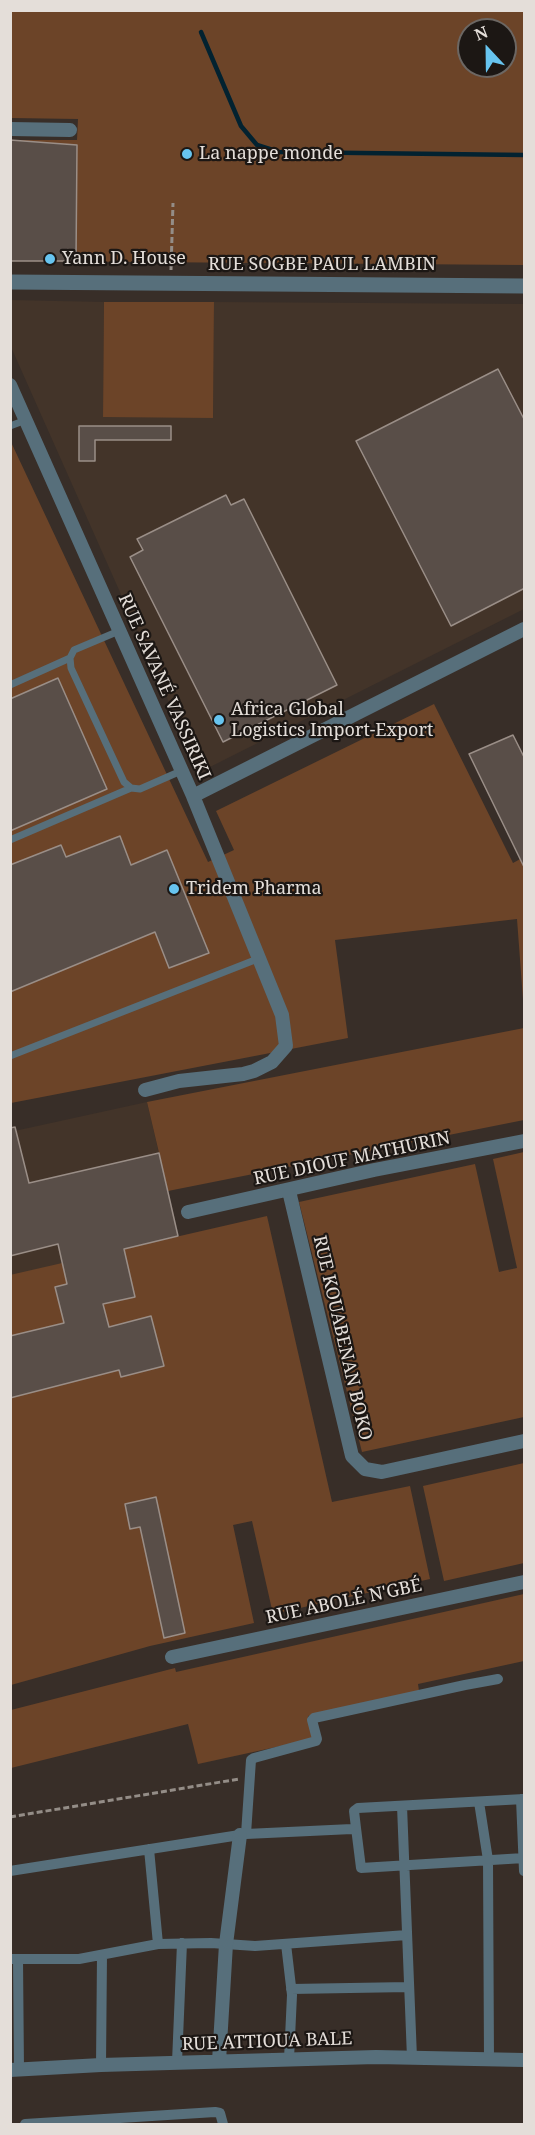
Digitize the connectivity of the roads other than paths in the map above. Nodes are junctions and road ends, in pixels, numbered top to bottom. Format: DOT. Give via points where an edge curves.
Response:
graph roads {
  1 [pos="10,129"];
  2 [pos="70,129"];
  3 [pos="10,282"];
  4 [pos="525,286"];
  5 [pos="10,385"];
  6 [pos="26,420"];
  7 [pos="10,426"];
  8 [pos="525,629"];
  9 [pos="119,631"];
  10 [pos="70,658"];
  11 [pos="10,685"];
  12 [pos="181,771"];
  13 [pos="131,788"];
  14 [pos="192,796"];
  15 [pos="10,840"];
  16 [pos="260,958"];
  17 [pos="10,1056"];
  18 [pos="145,1090"];
  19 [pos="525,1141"];
  20 [pos="289,1191"];
  21 [pos="188,1212"];
  22 [pos="525,1441"];
  23 [pos="525,1581"];
  24 [pos="172,1657"];
  25 [pos="498,1679"];
  26 [pos="523,1799"];
  27 [pos="479,1802"];
  28 [pos="402,1806"];
  29 [pos="356,1828"];
  30 [pos="243,1835"];
  31 [pos="149,1850"];
  32 [pos="524,1858"];
  33 [pos="488,1860"];
  34 [pos="404,1865"];
  35 [pos="10,1871"];
  36 [pos="525,1871"];
  37 [pos="407,1935"];
  38 [pos="158,1944"];
  39 [pos="182,1944"];
  40 [pos="226,1944"];
  41 [pos="286,1944"];
  42 [pos="102,1955"];
  43 [pos="14,1959"];
  44 [pos="409,1987"];
  45 [pos="291,1989"];
  46 [pos="412,2058"];
  47 [pos="290,2059"];
  48 [pos="525,2060"];
  49 [pos="219,2061"];
  50 [pos="489,2061"];
  51 [pos="177,2062"];
  52 [pos="101,2065"];
  53 [pos="15,2070"];
  54 [pos="25,2124"];
  55 [pos="223,2124"];
  1 -- 2 [label="street"];
  3 -- 4 [label="street, RUE SOGBE PAUL LAMBIN"];
  5 -- 6 [label="street, RUE SAVANÉ VASSIRIKI"];
  6 -- 7 [label="lane"];
  6 -- 9 [label="street, RUE SAVANÉ VASSIRIKI"];
  8 -- 14 [label="street, RUE SAVANÉ VASSIRIKI"];
  9 -- 10 [label="lane" via="74,650"];
  9 -- 12 [label="street, RUE SAVANÉ VASSIRIKI"];
  10 -- 11 [label="lane"];
  10 -- 13 [label="lane" via="71,668 119,772"];
  12 -- 13 [label="lane" via="140,789"];
  12 -- 14 [label="street, RUE SAVANÉ VASSIRIKI"];
  13 -- 15 [label="lane"];
  14 -- 16 [label="street"];
  16 -- 17 [label="lane"];
  16 -- 18 [label="street" via="282,1015 286,1046 272,1062 254,1071 179,1081"];
  19 -- 20 [label="street, RUE DIOUF MATHURIN"];
  20 -- 21 [label="street, RUE DIOUF MATHURIN"];
  20 -- 22 [label="street, RUE KOUABENAN BOKO" via="352,1456 365,1469 382,1472"];
  23 -- 24 [label="street, RUE ABOLÉ N'GBÉ"];
  25 -- 30 [label="street" via="314,1718 316,1741 254,1758 249,1765"];
  26 -- 27 [label="street"];
  26 -- 32 [label="street"];
  27 -- 28 [label="street"];
  27 -- 33 [label="street"];
  28 -- 29 [label="street" via="356,1809"];
  28 -- 34 [label="street"];
  29 -- 30 [label="street"];
  29 -- 34 [label="street" via="361,1868"];
  30 -- 31 [label="street"];
  30 -- 40 [label="street"];
  31 -- 35 [label="street"];
  31 -- 38 [label="street"];
  32 -- 33 [label="street"];
  32 -- 36 [label="street"];
  33 -- 34 [label="street"];
  33 -- 50 [label="street"];
  34 -- 37 [label="street"];
  37 -- 41 [label="street"];
  37 -- 44 [label="street"];
  38 -- 39 [label="street"];
  38 -- 42 [label="street"];
  39 -- 40 [label="street"];
  39 -- 51 [label="street"];
  40 -- 41 [label="street"];
  40 -- 49 [label="street"];
  41 -- 45 [label="street"];
  42 -- 43 [label="street"];
  42 -- 52 [label="street"];
  43 -- 53 [label="street"];
  44 -- 45 [label="street"];
  44 -- 46 [label="street"];
  45 -- 47 [label="street"];
  46 -- 47 [label="street, RUE ATTIOUA BALE"];
  46 -- 50 [label="street, RUE ATTIOUA BALE"];
  47 -- 49 [label="street, RUE ATTIOUA BALE"];
  48 -- 50 [label="street, RUE ATTIOUA BALE"];
  49 -- 51 [label="street, RUE ATTIOUA BALE"];
  51 -- 52 [label="street, RUE ATTIOUA BALE"];
  52 -- 53 [label="street, RUE ATTIOUA BALE"];
  54 -- 55 [label="street" via="215,2112 220,2113"];
}
